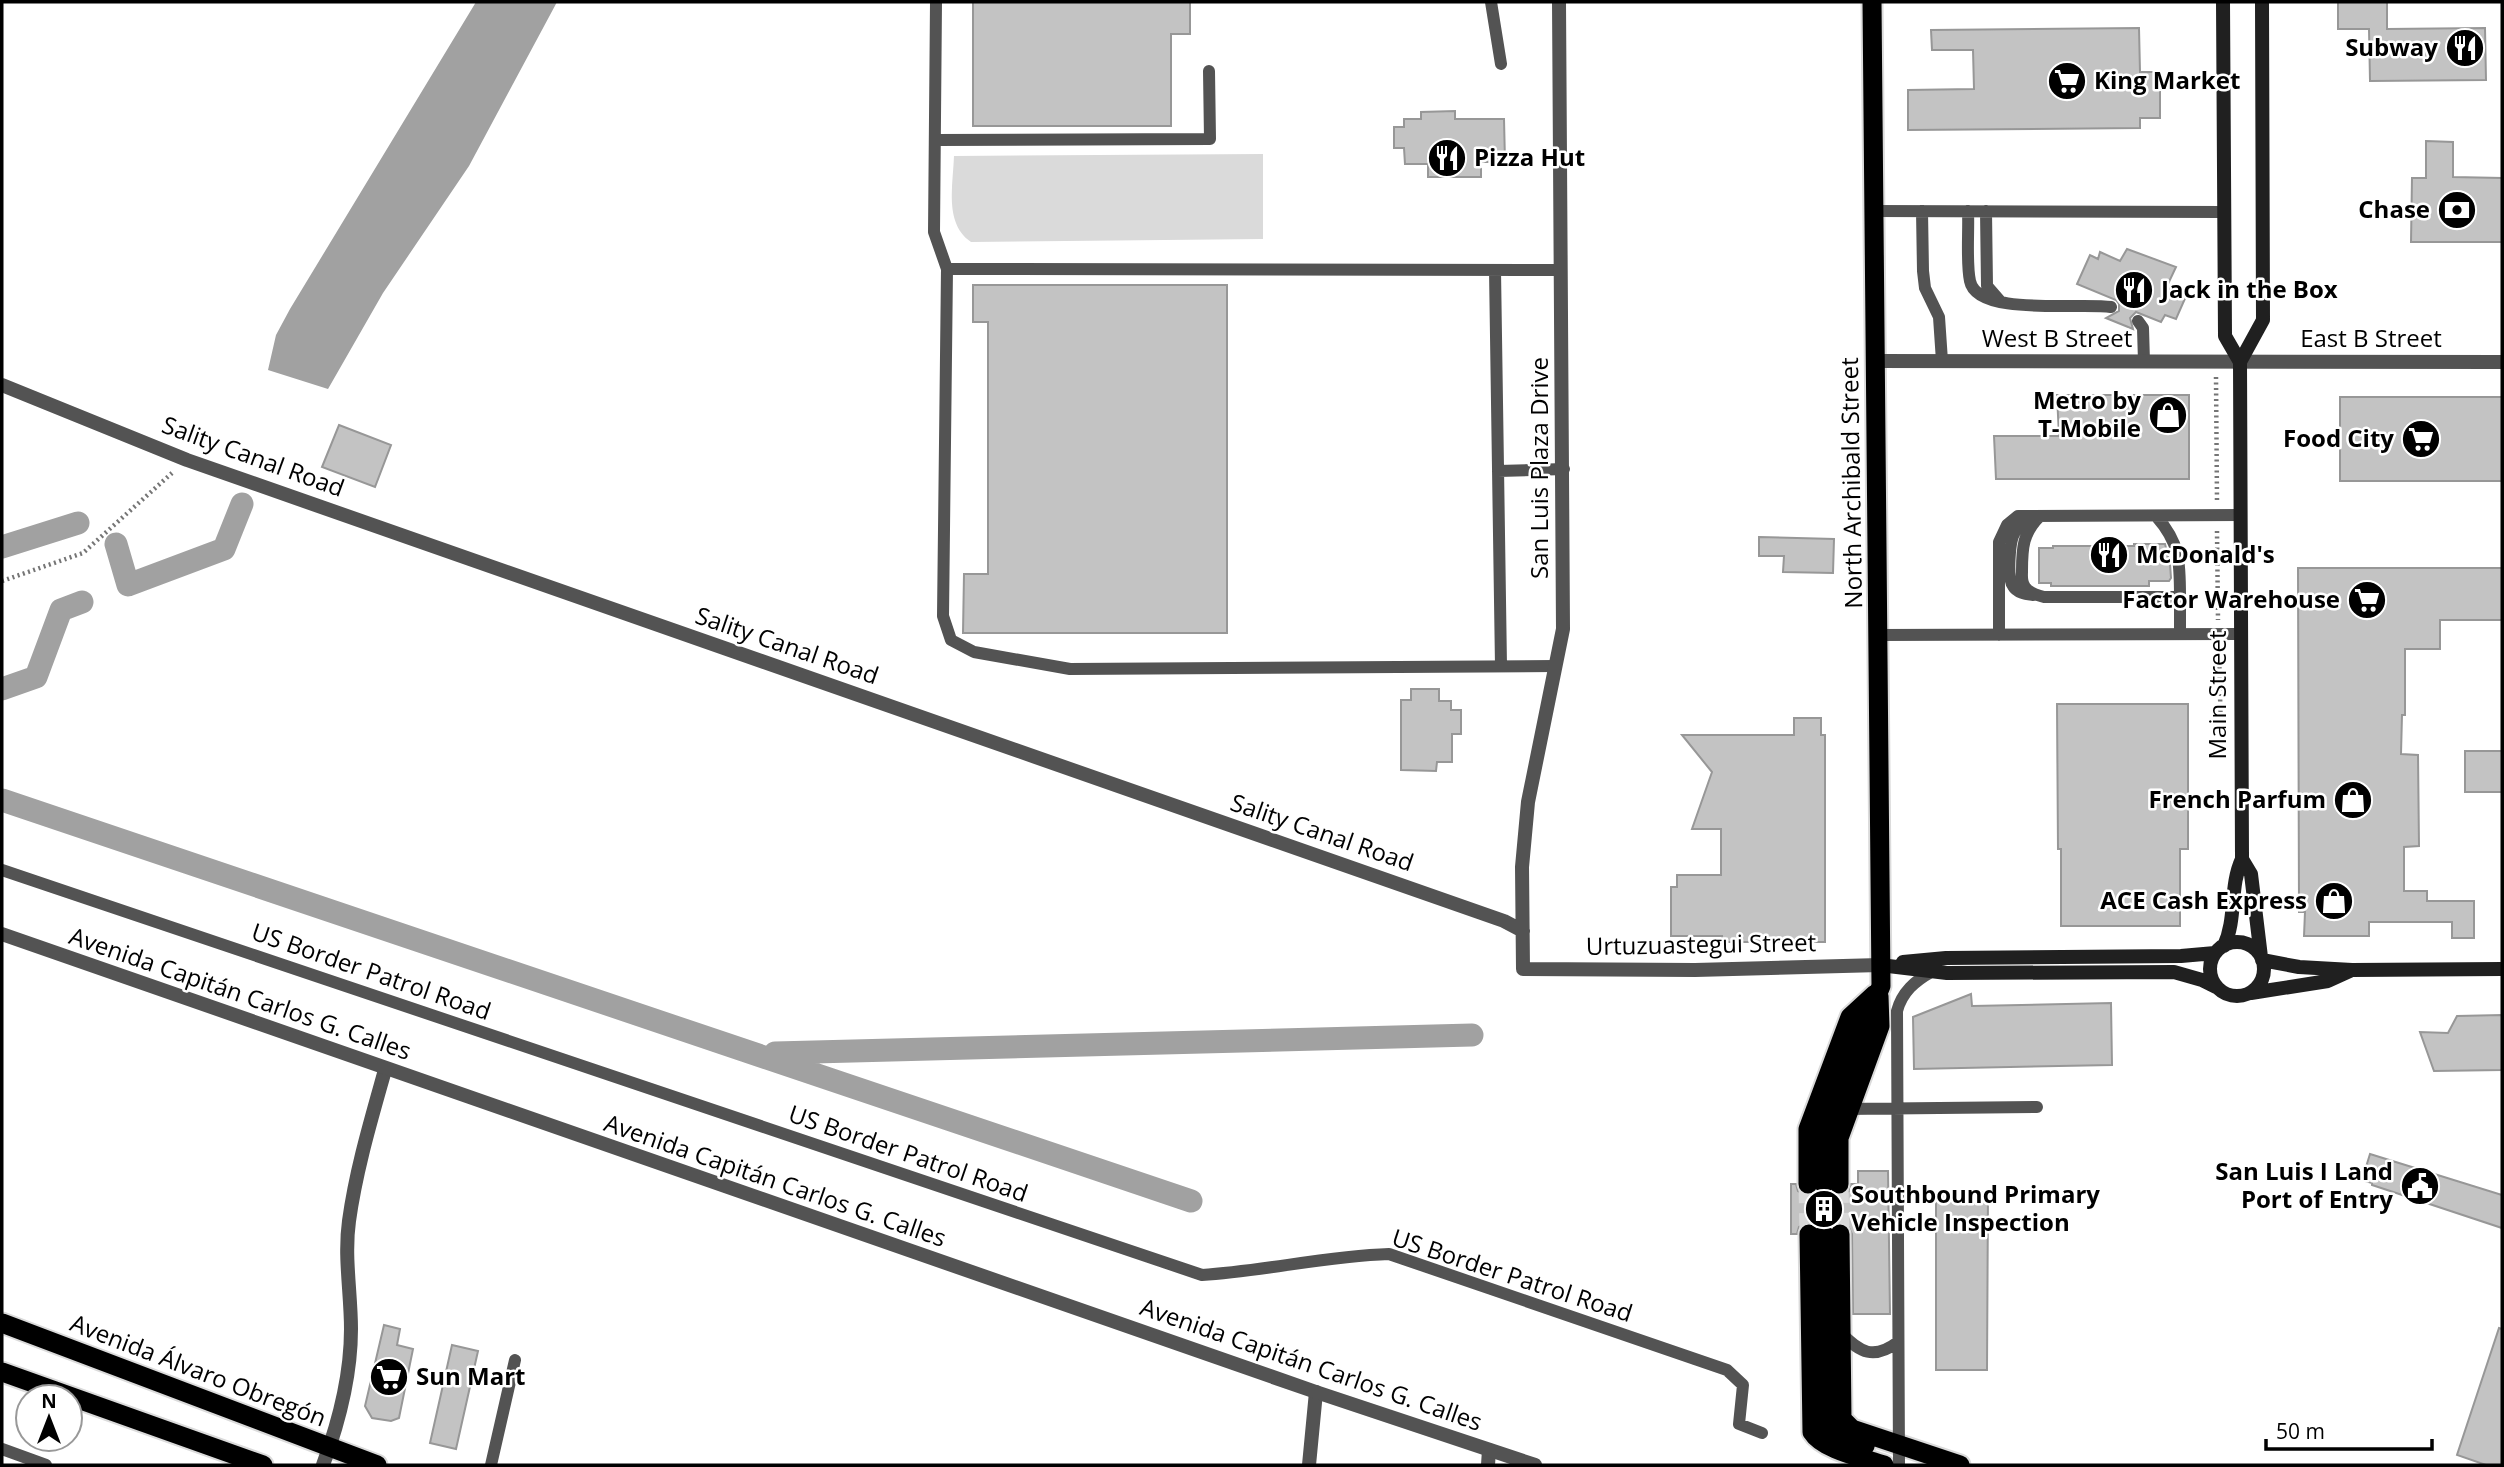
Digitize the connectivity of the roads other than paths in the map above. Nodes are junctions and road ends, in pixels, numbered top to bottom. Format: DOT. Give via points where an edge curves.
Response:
graph roads {
  1 [pos="936,2"];
  2 [pos="1491,2"];
  3 [pos="1559,2"];
  4 [pos="1872,2"];
  5 [pos="2223,2"];
  6 [pos="2262,2"];
  7 [pos="1501,64"];
  8 [pos="1209,71"];
  9 [pos="935,140"];
  10 [pos="1873,211"];
  11 [pos="1922,211"];
  12 [pos="1968,211"];
  13 [pos="1986,211"];
  14 [pos="2224,212"];
  15 [pos="947,269"];
  16 [pos="1495,270"];
  17 [pos="1561,270"];
  18 [pos="2002,303"];
  19 [pos="2111,307"];
  20 [pos="2138,321"];
  21 [pos="1875,361"];
  22 [pos="1942,361"];
  23 [pos="2144,362"];
  24 [pos="2240,362"];
  25 [pos="2502,362"];
  26 [pos="2,385"];
  27 [pos="1564,470"];
  28 [pos="1498,471"];
  29 [pos="2240,515"];
  30 [pos="2035,516"];
  31 [pos="2155,516"];
  32 [pos="2180,597"];
  33 [pos="2180,634"];
  34 [pos="2241,634"];
  35 [pos="1878,635"];
  36 [pos="1999,635"];
  37 [pos="1501,666"];
  38 [pos="1556,666"];
  39 [pos="2242,859"];
  40 [pos="2,870"];
  41 [pos="1523,930"];
  42 [pos="2,934"];
  43 [pos="2219,950"];
  44 [pos="2262,958"];
  45 [pos="1880,965"];
  46 [pos="2502,969"];
  47 [pos="2352,970"];
  48 [pos="1931,972"];
  49 [pos="2216,987"];
  50 [pos="2248,994"];
  51 [pos="385,1070"];
  52 [pos="2037,1107"];
  53 [pos="1898,1108"];
  54 [pos="1832,1109"];
  55 [pos="1824,1184"];
  56 [pos="1824,1234"];
  57 [pos="1809,1300"];
  58 [pos="1825,1316"];
  59 [pos="2,1322"];
  60 [pos="1841,1333"];
  61 [pos="1898,1342"];
  62 [pos="515,1360"];
  63 [pos="2,1372"];
  64 [pos="1316,1392"];
  65 [pos="1762,1433"];
  66 [pos="2,1449"];
  67 [pos="1489,1450"];
  68 [pos="327,1456"];
  69 [pos="1895,1458"];
  70 [pos="46,1465"];
  71 [pos="264,1465"];
  72 [pos="377,1465"];
  73 [pos="491,1465"];
  74 [pos="1309,1465"];
  75 [pos="1488,1465"];
  76 [pos="1535,1465"];
  77 [pos="1922,1465"];
  78 [pos="1960,1465"];
  1 -- 9 [label="lane"];
  2 -- 7 [label="lane"];
  3 -- 17 [label="street, San Luis Plaza Drive"];
  4 -- 10 [label="highway, North Archibald Street"];
  5 -- 14 [label="main road, Main Street"];
  6 -- 24 [label="main road, Main Street" via="2263,320"];
  8 -- 9 [label="lane" via="1210,139"];
  9 -- 15 [label="lane" via="934,232"];
  10 -- 11 [label="lane"];
  10 -- 21 [label="highway, North Archibald Street"];
  11 -- 12 [label="lane"];
  11 -- 22 [label="lane" via="1923,271 1939,317"];
  12 -- 13 [label="lane"];
  12 -- 18 [label="lane" via="1970,281 1979,295"];
  13 -- 14 [label="lane"];
  13 -- 18 [label="lane" via="1987,286"];
  14 -- 24 [label="main road, Main Street" via="2225,335"];
  15 -- 16 [label="lane"];
  15 -- 37 [label="lane" via="943,616 951,640 974,652 1070,669"];
  16 -- 17 [label="lane"];
  16 -- 28 [label="lane"];
  17 -- 27 [label="street, San Luis Plaza Drive"];
  18 -- 19 [label="lane"];
  20 -- 23 [label="lane" via="2143,328"];
  21 -- 22 [label="street, West B Street"];
  21 -- 35 [label="highway, North Archibald Street"];
  22 -- 23 [label="street, West B Street"];
  23 -- 24 [label="street, West B Street"];
  24 -- 25 [label="street, East B Street"];
  24 -- 29 [label="main road, Main Street"];
  26 -- 41 [label="street, Sality Canal Road" via="187,460"];
  27 -- 28 [label="lane"];
  27 -- 38 [label="street, San Luis Plaza Drive" via="1563,629"];
  28 -- 37 [label="lane"];
  29 -- 31 [label="lane"];
  29 -- 34 [label="main road, Main Street"];
  30 -- 31 [label="lane"];
  30 -- 32 [label="lane" via="2022,547 2022,583 2035,595"];
  30 -- 36 [label="lane" via="2011,519 1999,542"];
  31 -- 32 [label="lane" via="2178,550"];
  32 -- 33 [label="lane"];
  33 -- 34 [label="lane"];
  33 -- 36 [label="lane"];
  34 -- 39 [label="main road, Main Street"];
  35 -- 36 [label="lane"];
  35 -- 45 [label="highway, North Archibald Street"];
  37 -- 38 [label="lane"];
  38 -- 41 [label="street, San Luis Plaza Drive" via="1528,802"];
  39 -- 43 [label="main road, Main Street" via="2235,874 2231,927"];
  39 -- 44 [label="main road, Main Street" via="2251,874"];
  40 -- 65 [label="lane, US Border Patrol Road" via="1202,1275 1347,1255 1388,1254 1727,1370 1743,1385 1739,1424"];
  41 -- 45 [label="street, Urtuzuastegui Street" via="1523,970"];
  42 -- 51 [label="street, Avenida Capitán Carlos G. Calles"];
  43 -- 44 [label="main road" via="2241,943"];
  43 -- 45 [label="main road, Urtuzuastegui Street" via="2181,956 1946,958"];
  43 -- 49 [label="main road" via="2210,971"];
  44 -- 47 [label="main road" via="2299,967"];
  44 -- 50 [label="main road" via="2262,979"];
  45 -- 48 [label="main road, Urtuzuastegui Street"];
  45 -- 54 [label="highway, North Archibald Street" via="1881,986"];
  46 -- 47 [label="main road"];
  47 -- 50 [label="main road" via="2328,981"];
  48 -- 49 [label="main road, Urtuzuastegui Street" via="2174,972"];
  48 -- 53 [label="lane" via="1910,987 1897,1010"];
  49 -- 50 [label="main road" via="2235,996"];
  51 -- 64 [label="street, Avenida Capitán Carlos G. Calles"];
  51 -- 68 [label="street" via="349,1223 348,1378"];
  52 -- 53 [label="lane"];
  53 -- 54 [label="lane"];
  53 -- 61 [label="lane"];
  54 -- 55 [label="highway, North Archibald Street" via="1824,1129"];
  56 -- 57 [label="highway"];
  56 -- 58 [label="highway"];
  56 -- 60 [label="highway"];
  57 -- 58 [label="lane"];
  57 -- 69 [label="highway" via="1812,1432 1826,1445"];
  58 -- 60 [label="lane"];
  58 -- 69 [label="highway" via="1829,1430"];
  59 -- 68 [label="highway, Avenida Álvaro Obregón"];
  60 -- 61 [label="lane" via="1867,1352 1888,1349"];
  60 -- 69 [label="highway" via="1842,1419"];
  61 -- 69 [label="lane"];
  62 -- 73 [label="lane"];
  63 -- 71 [label="highway"];
  64 -- 67 [label="street, Avenida Capitán Carlos G. Calles"];
  64 -- 74 [label="street"];
  66 -- 70 [label="lane"];
  67 -- 75 [label="street"];
  67 -- 76 [label="street, Avenida Capitán Carlos G. Calles"];
  68 -- 72 [label="highway, Avenida Álvaro Obregón"];
  69 -- 77 [label="highway"];
  69 -- 78 [label="highway"];
}
